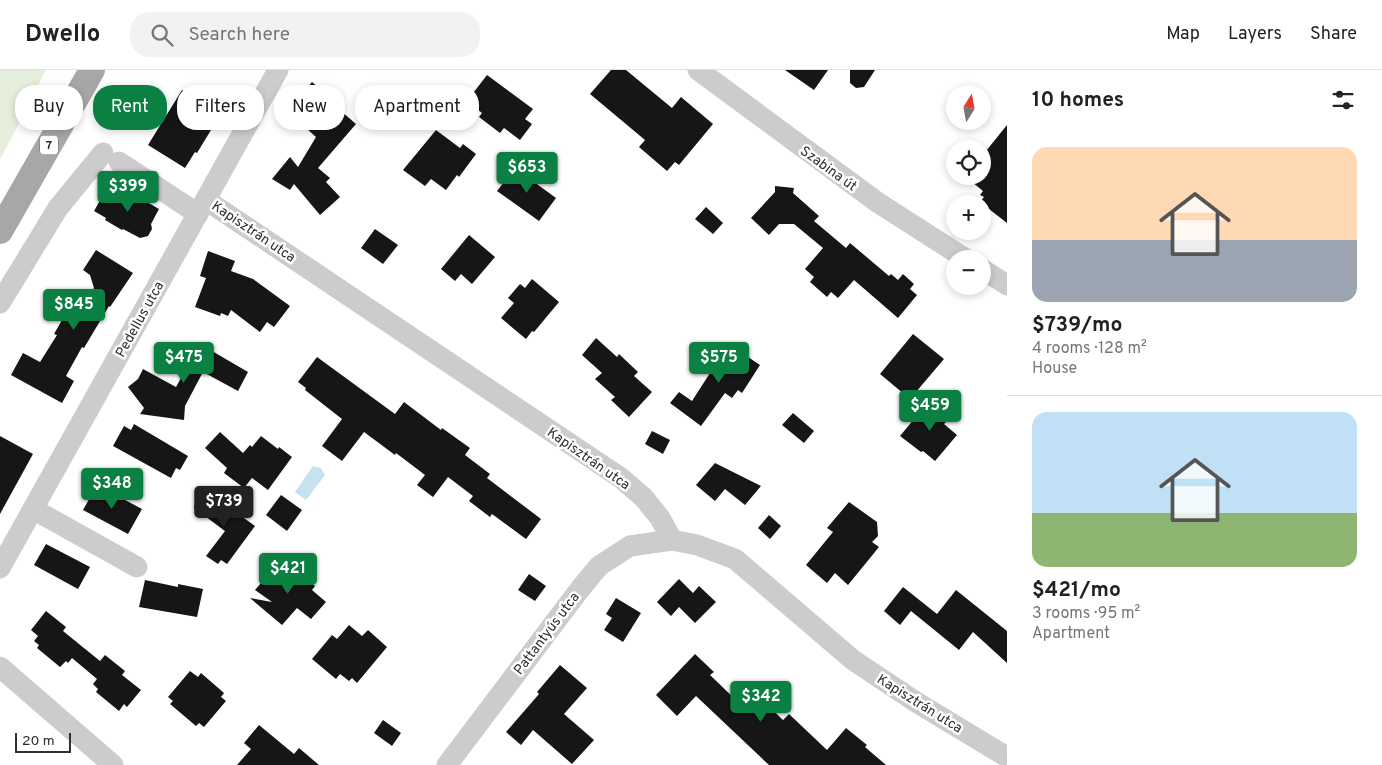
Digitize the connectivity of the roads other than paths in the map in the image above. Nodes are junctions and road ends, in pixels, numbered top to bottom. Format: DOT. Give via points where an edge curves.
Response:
graph roads {
  1 [pos="92,70"];
  2 [pos="278,70"];
  3 [pos="698,70"];
  4 [pos="202,207"];
  5 [pos="0,232"];
  6 [pos="952,250"];
  7 [pos="991,275"];
  8 [pos="1007,285"];
  9 [pos="0,303"];
  10 [pos="33,509"];
  11 [pos="672,540"];
  12 [pos="137,567"];
  13 [pos="0,568"];
  14 [pos="0,667"];
  15 [pos="1007,757"];
  16 [pos="113,765"];
  17 [pos="447,765"];
  1 -- 5 [label="main road, 7"];
  2 -- 4 [label="street, Pedellus utca"];
  3 -- 6 [label="street, Szabina út" via="877,202"];
  4 -- 9 [label="street, Kapisztrán utca" via="111,157 58,208"];
  4 -- 10 [label="street, Pedellus utca"];
  4 -- 11 [label="street, Kapisztrán utca" via="621,478 644,498"];
  7 -- 8 [label="street"];
  10 -- 12 [label="street"];
  10 -- 13 [label="street, Pedellus utca"];
  11 -- 15 [label="street, Kapisztrán utca" via="735,559 853,660"];
  11 -- 17 [label="street, Pattantyús utca" via="630,546 599,566"];
  14 -- 16 [label="street"];
}
